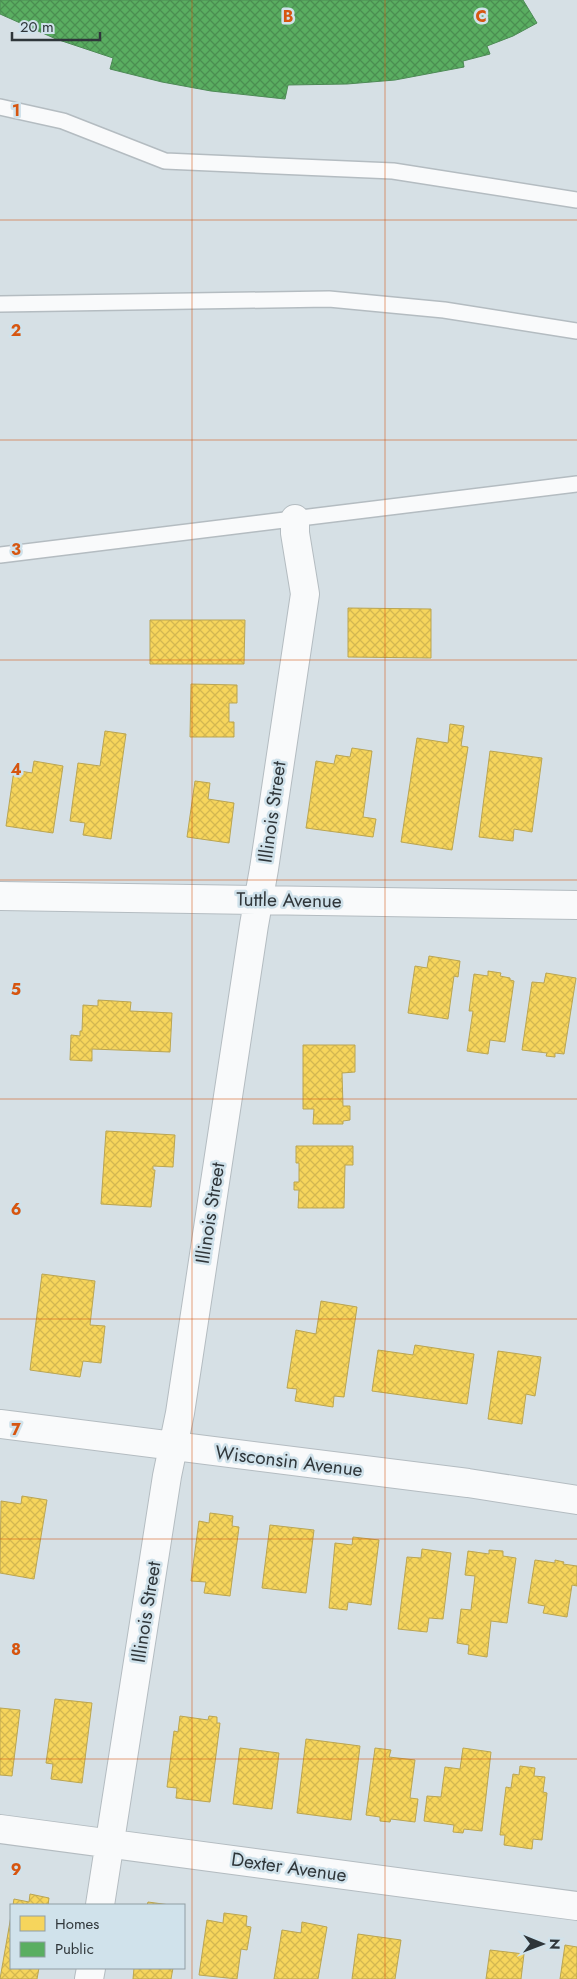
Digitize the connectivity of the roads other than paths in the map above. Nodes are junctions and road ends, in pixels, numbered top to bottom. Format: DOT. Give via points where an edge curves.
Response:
graph roads {
  1 [pos="0,107"];
  2 [pos="577,200"];
  3 [pos="0,304"];
  4 [pos="577,331"];
  5 [pos="577,484"];
  6 [pos="295,519"];
  7 [pos="0,555"];
  8 [pos="0,896"];
  9 [pos="259,899"];
  10 [pos="577,905"];
  11 [pos="0,1424"];
  12 [pos="174,1446"];
  13 [pos="577,1500"];
  14 [pos="0,1829"];
  15 [pos="110,1843"];
  16 [pos="100,1904"];
  17 [pos="577,1906"];
  1 -- 2 [label="lane" via="63,121 165,161 393,171"];
  3 -- 4 [label="lane" via="329,299 444,310"];
  5 -- 6 [label="lane"];
  6 -- 7 [label="lane"];
  6 -- 9 [label="street, Illinois Street" via="304,594"];
  8 -- 9 [label="street, Tuttle Avenue"];
  9 -- 10 [label="street, Tuttle Avenue"];
  9 -- 12 [label="street, Illinois Street"];
  11 -- 12 [label="street, Wisconsin Avenue"];
  12 -- 13 [label="street, Wisconsin Avenue"];
  12 -- 15 [label="street, Illinois Street"];
  14 -- 15 [label="street, Dexter Avenue"];
  15 -- 16 [label="street, Illinois Street"];
  15 -- 17 [label="street, Dexter Avenue"];
}
